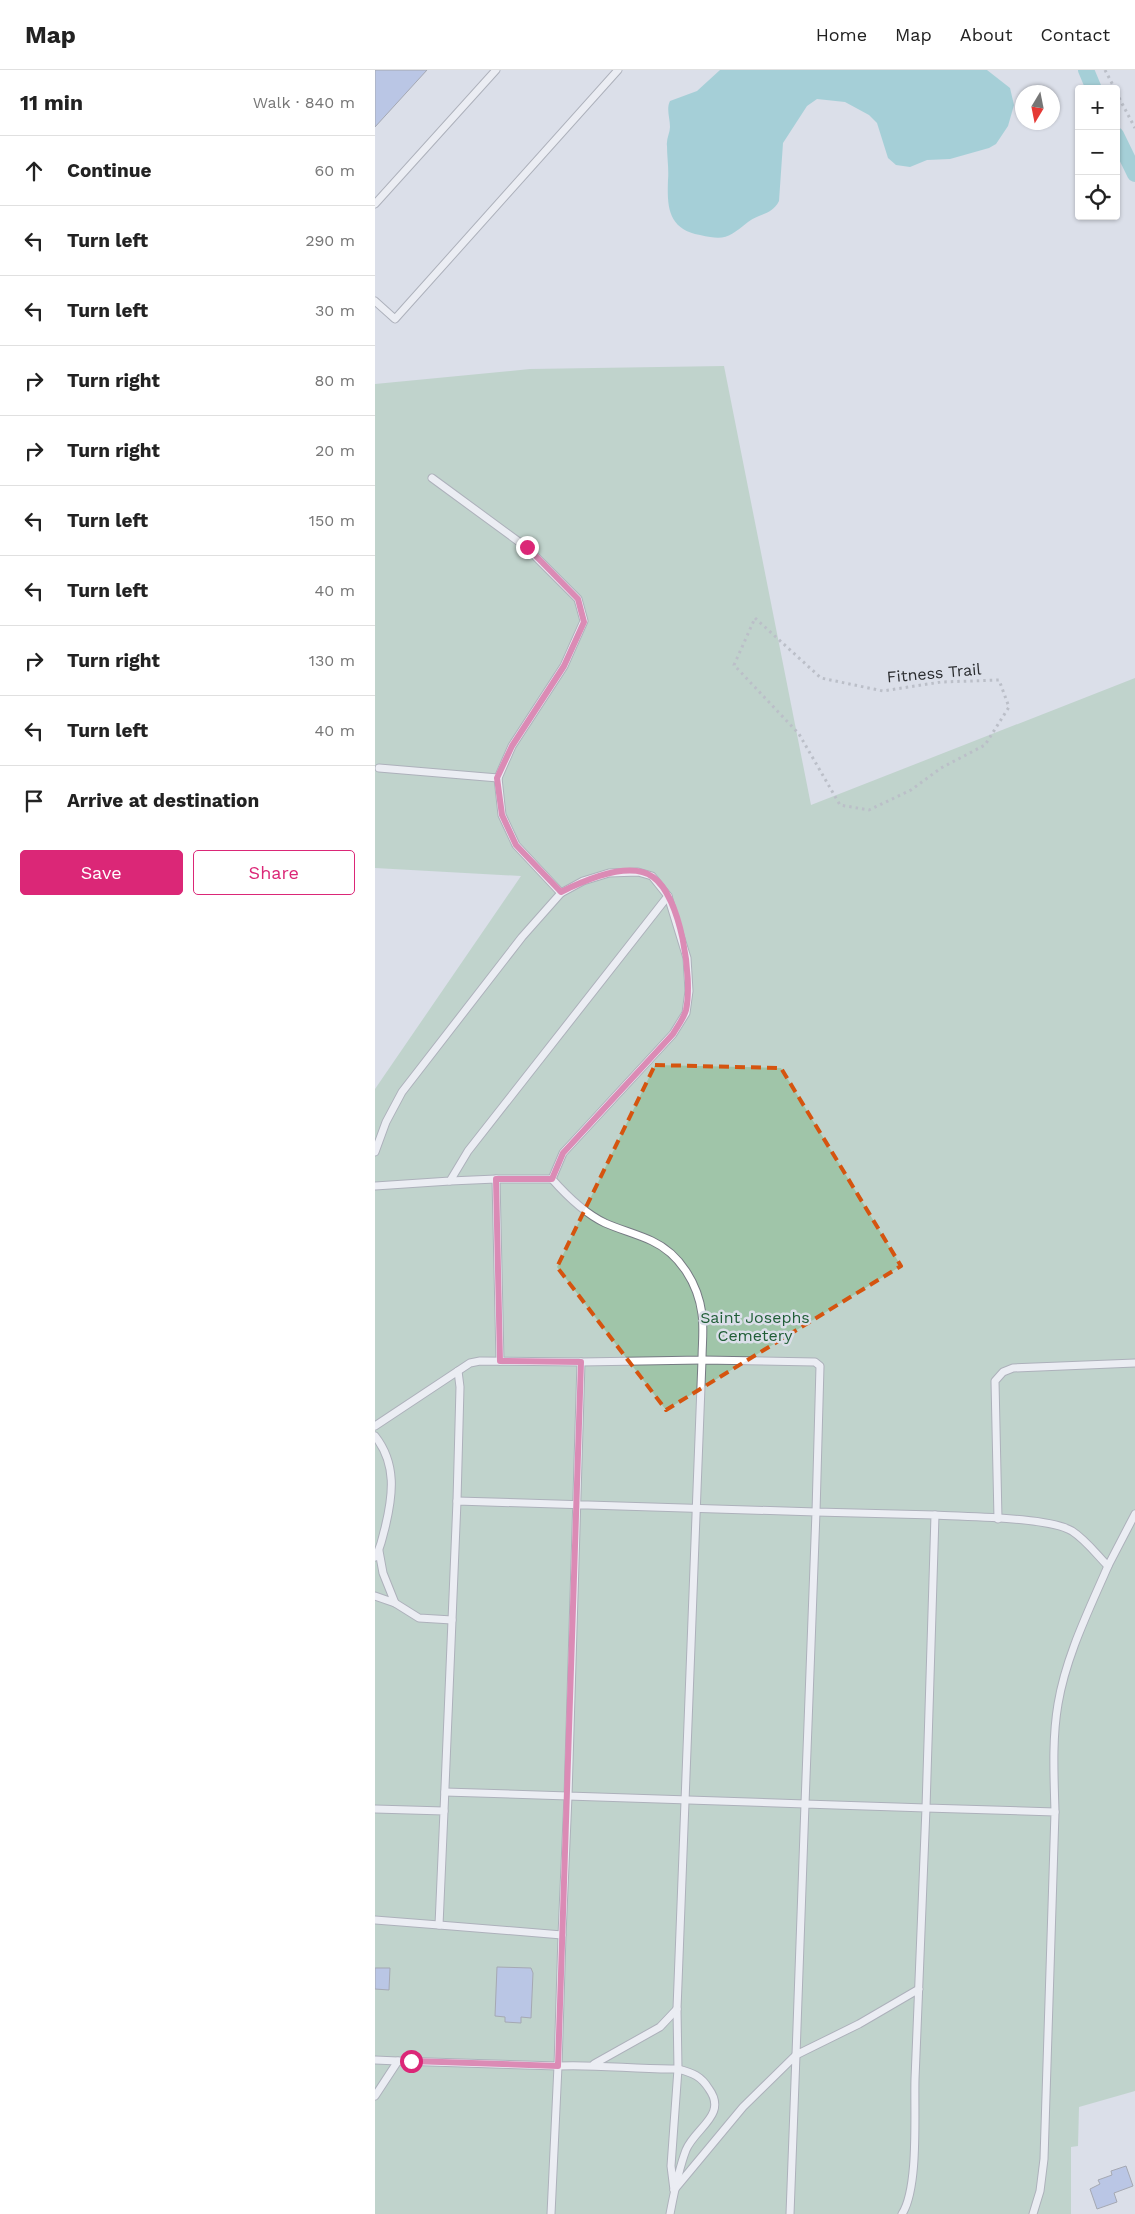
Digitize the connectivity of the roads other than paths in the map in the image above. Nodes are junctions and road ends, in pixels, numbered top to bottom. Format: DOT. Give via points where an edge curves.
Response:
graph roads {
  1 [pos="496,70"];
  2 [pos="617,70"];
  3 [pos="375,204"];
  4 [pos="375,301"];
  5 [pos="432,478"];
  6 [pos="379,768"];
  7 [pos="497,778"];
  8 [pos="561,892"];
  9 [pos="668,896"];
  10 [pos="375,1152"];
  11 [pos="496,1179"];
  12 [pos="552,1179"];
  13 [pos="450,1181"];
  14 [pos="375,1186"];
  15 [pos="702,1360"];
  16 [pos="500,1361"];
  17 [pos="581,1362"];
  18 [pos="1135,1362"];
  19 [pos="458,1371"];
  20 [pos="375,1426"];
  21 [pos="375,1436"];
  22 [pos="457,1501"];
  23 [pos="576,1504"];
  24 [pos="698,1509"];
  25 [pos="816,1512"];
  26 [pos="1135,1514"];
  27 [pos="935,1515"];
  28 [pos="998,1519"];
  29 [pos="377,1554"];
  30 [pos="1108,1566"];
  31 [pos="375,1596"];
  32 [pos="395,1603"];
  33 [pos="452,1620"];
  34 [pos="445,1792"];
  35 [pos="568,1796"];
  36 [pos="684,1800"];
  37 [pos="805,1804"];
  38 [pos="926,1808"];
  39 [pos="375,1809"];
  40 [pos="444,1811"];
  41 [pos="1055,1812"];
  42 [pos="375,1920"];
  43 [pos="439,1925"];
  44 [pos="562,1935"];
  45 [pos="919,1989"];
  46 [pos="677,2010"];
  47 [pos="796,2056"];
  48 [pos="375,2060"];
  49 [pos="398,2061"];
  50 [pos="593,2064"];
  51 [pos="558,2066"];
  52 [pos="679,2069"];
  53 [pos="375,2096"];
  54 [pos="674,2190"];
  55 [pos="551,2214"];
  56 [pos="670,2214"];
  57 [pos="790,2214"];
  58 [pos="902,2214"];
  59 [pos="1033,2214"];
  1 -- 3 [label="lane"];
  2 -- 4 [label="lane" via="395,319"];
  5 -- 7 [label="lane" via="527,547 578,599 584,622 564,666 512,746"];
  6 -- 7 [label="lane"];
  7 -- 8 [label="lane" via="502,815 516,845"];
  8 -- 9 [label="lane" via="609,873 638,872 653,876"];
  8 -- 10 [label="lane" via="522,937 402,1092"];
  9 -- 12 [label="lane" via="687,958 689,991 686,1013 673,1034 563,1153"];
  9 -- 13 [label="lane" via="468,1151"];
  11 -- 12 [label="lane"];
  11 -- 13 [label="lane"];
  11 -- 16 [label="lane"];
  12 -- 15 [label="lane" via="586,1211 668,1249 683,1267 698,1295 701,1309"];
  13 -- 14 [label="lane"];
  15 -- 17 [label="lane"];
  15 -- 24 [label="lane"];
  15 -- 25 [label="lane" via="815,1362 820,1366"];
  16 -- 17 [label="lane"];
  16 -- 19 [label="lane" via="470,1363"];
  17 -- 23 [label="lane"];
  18 -- 28 [label="lane" via="1022,1368 1003,1372 995,1381"];
  19 -- 20 [label="lane"];
  19 -- 22 [label="lane"];
  21 -- 29 [label="lane" via="389,1458 392,1477 390,1503"];
  22 -- 23 [label="lane"];
  22 -- 33 [label="lane"];
  23 -- 24 [label="lane"];
  23 -- 35 [label="lane"];
  24 -- 25 [label="lane"];
  24 -- 36 [label="lane"];
  25 -- 27 [label="lane"];
  25 -- 37 [label="lane"];
  26 -- 30 [label="lane"];
  27 -- 28 [label="lane"];
  27 -- 38 [label="lane"];
  28 -- 30 [label="lane" via="1062,1526 1074,1532"];
  29 -- 32 [label="lane"];
  30 -- 41 [label="lane" via="1082,1626 1058,1703 1054,1744"];
  31 -- 32 [label="lane"];
  32 -- 33 [label="lane" via="419,1618"];
  33 -- 34 [label="lane"];
  34 -- 35 [label="lane"];
  34 -- 40 [label="lane"];
  35 -- 36 [label="lane"];
  35 -- 44 [label="lane"];
  36 -- 37 [label="lane"];
  36 -- 46 [label="lane"];
  37 -- 38 [label="lane"];
  37 -- 47 [label="lane"];
  38 -- 41 [label="lane"];
  38 -- 45 [label="lane"];
  39 -- 40 [label="lane"];
  40 -- 43 [label="lane"];
  41 -- 59 [label="lane" via="1044,2159"];
  42 -- 43 [label="lane"];
  43 -- 44 [label="lane"];
  44 -- 51 [label="lane"];
  45 -- 47 [label="lane"];
  45 -- 58 [label="lane" via="911,2194"];
  46 -- 50 [label="lane" via="660,2026"];
  46 -- 52 [label="lane"];
  47 -- 54 [label="lane" via="743,2107"];
  47 -- 57 [label="lane"];
  48 -- 49 [label="lane"];
  49 -- 51 [label="lane"];
  49 -- 53 [label="lane"];
  50 -- 51 [label="lane"];
  50 -- 52 [label="lane"];
  51 -- 55 [label="lane"];
  52 -- 54 [label="lane" via="671,2166"];
  52 -- 54 [label="lane" via="697,2074 715,2096 716,2107 686,2148"];
  54 -- 56 [label="lane"];
}
